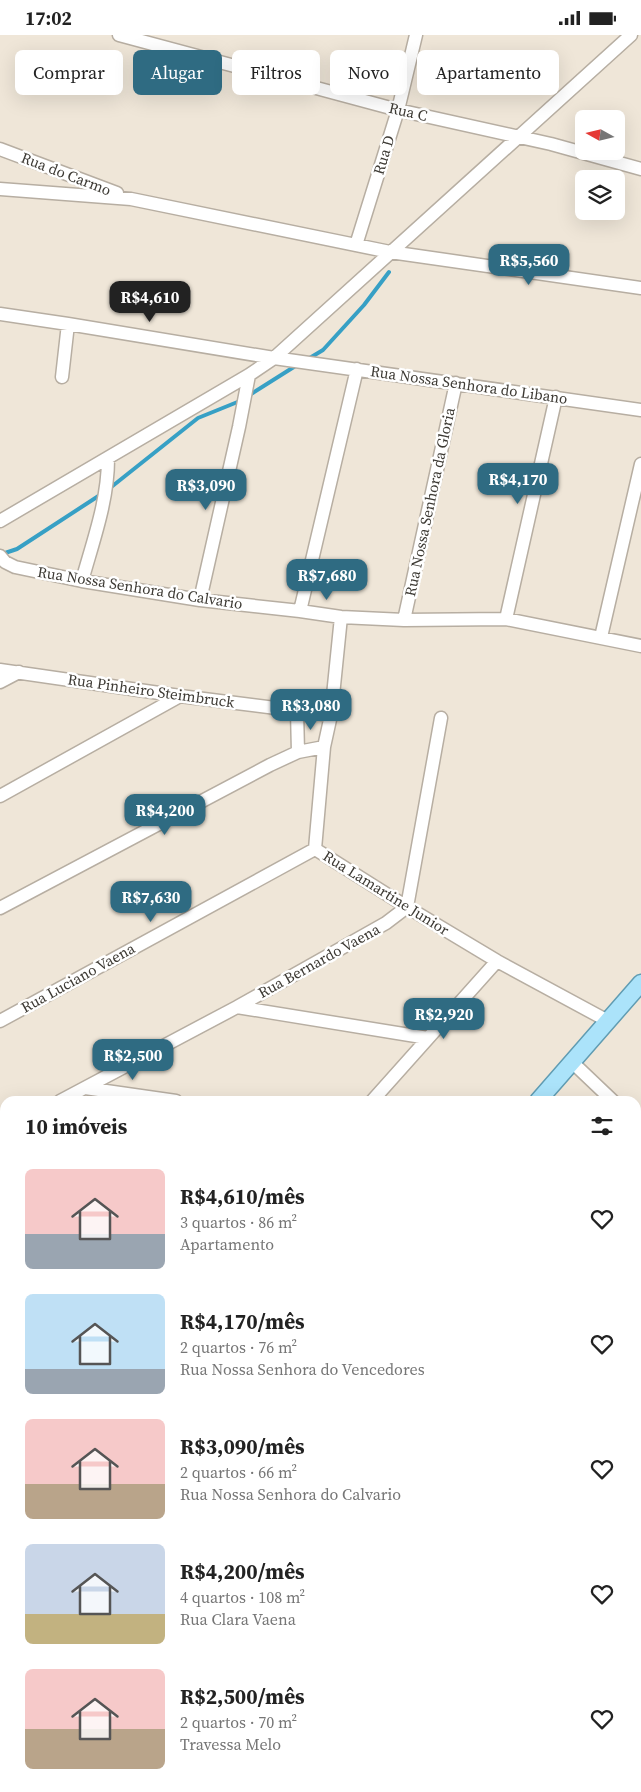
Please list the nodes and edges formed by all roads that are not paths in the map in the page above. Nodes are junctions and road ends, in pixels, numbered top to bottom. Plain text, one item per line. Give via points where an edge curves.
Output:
1 (119, 35) edge
2 (416, 35) edge
3 (631, 35) edge
4 (398, 110) junction
5 (524, 137) junction
6 (0, 149) edge
7 (641, 169) edge
8 (0, 189) edge
9 (131, 199) junction
10 (356, 245) junction
11 (395, 252) junction
12 (641, 288) edge
13 (0, 314) edge
14 (68, 324) junction
15 (274, 358) junction
16 (357, 369) junction
17 (249, 375) junction
18 (62, 377) dead end
19 (456, 383) junction
20 (556, 397) junction
21 (641, 411) edge
22 (108, 459) junction
23 (641, 464) edge
24 (0, 521) edge
25 (2, 559) edge
26 (82, 581) junction
27 (200, 600) junction
28 (300, 611) junction
29 (341, 617) junction
30 (506, 619) junction
31 (404, 621) junction
32 (601, 637) junction
33 (641, 646) edge
34 (0, 670) edge
35 (18, 672) junction
36 (0, 682) edge
37 (180, 695) junction
38 (297, 711) junction
39 (331, 715) junction
40 (441, 718) dead end
41 (324, 747) junction
42 (298, 752) junction
43 (0, 795) edge
44 (315, 849) junction
45 (406, 907) junction
46 (0, 908) edge
47 (497, 961) junction
48 (641, 983) edge
49 (237, 1007) junction
50 (0, 1021) edge
51 (608, 1021) junction
52 (428, 1039) junction
53 (572, 1062) junction
54 (85, 1088) junction
55 (70, 1096) edge
56 (141, 1096) edge
57 (377, 1096) edge
58 (542, 1096) edge
59 (608, 1096) edge

1 - 4 street, Rua C
2 - 4 street, Rua D
3 - 5 street
4 - 5 street, Rua C
4 - 10 street, Rua D
5 - 7 street, Rua C
5 - 11 street
6 - 9 street, Rua do Carmo
8 - 9 street
9 - 10 street
10 - 11 street
11 - 12 street
11 - 15 street
13 - 14 street, Rua Nossa Senhora do Libano
14 - 15 street, Rua Nossa Senhora do Libano
14 - 18 street
15 - 16 street, Rua Nossa Senhora do Libano
15 - 17 street
16 - 19 street, Rua Nossa Senhora do Libano
16 - 28 street
17 - 22 street
17 - 27 street
19 - 20 street, Rua Nossa Senhora do Libano
19 - 31 street, Rua Nossa Senhora da Gloria
20 - 21 street, Rua Nossa Senhora do Libano
20 - 30 street
22 - 24 street
22 - 26 street via 108,481
23 - 32 street
25 - 26 street, Rua Nossa Senhora do Calvario via 15,567
26 - 27 street, Rua Nossa Senhora do Calvario
27 - 28 street, Rua Nossa Senhora do Calvario
28 - 29 street, Rua Nossa Senhora do Calvario
29 - 31 street, Rua Nossa Senhora do Calvario
29 - 39 street, Rua Lamartine Junior
30 - 31 street, Rua Nossa Senhora do Calvario
30 - 32 street, Rua Nossa Senhora do Calvario
32 - 33 street, Rua Nossa Senhora do Calvario
34 - 35 street, Rua Pinheiro Steimbruck
35 - 36 street
35 - 37 street, Rua Pinheiro Steimbruck
37 - 38 street, Rua Pinheiro Steimbruck
37 - 43 street
38 - 39 street, Rua Pinheiro Steimbruck
38 - 42 street
39 - 41 street, Rua Lamartine Junior
40 - 45 street
41 - 42 street
41 - 44 street, Rua Lamartine Junior
42 - 46 street
44 - 45 street, Rua Lamartine Junior
44 - 50 street, Rua Luciano Vaena
45 - 47 street, Rua Lamartine Junior
45 - 49 street, Rua Bernardo Vaena via 386,923
47 - 51 street, Rua Lamartine Junior
47 - 52 street
48 - 51 main road
49 - 52 street
49 - 54 street, Rua Bernardo Vaena
51 - 53 main road
52 - 57 street
53 - 58 main road
53 - 59 street
54 - 55 street, Rua Bernardo Vaena
54 - 56 street

